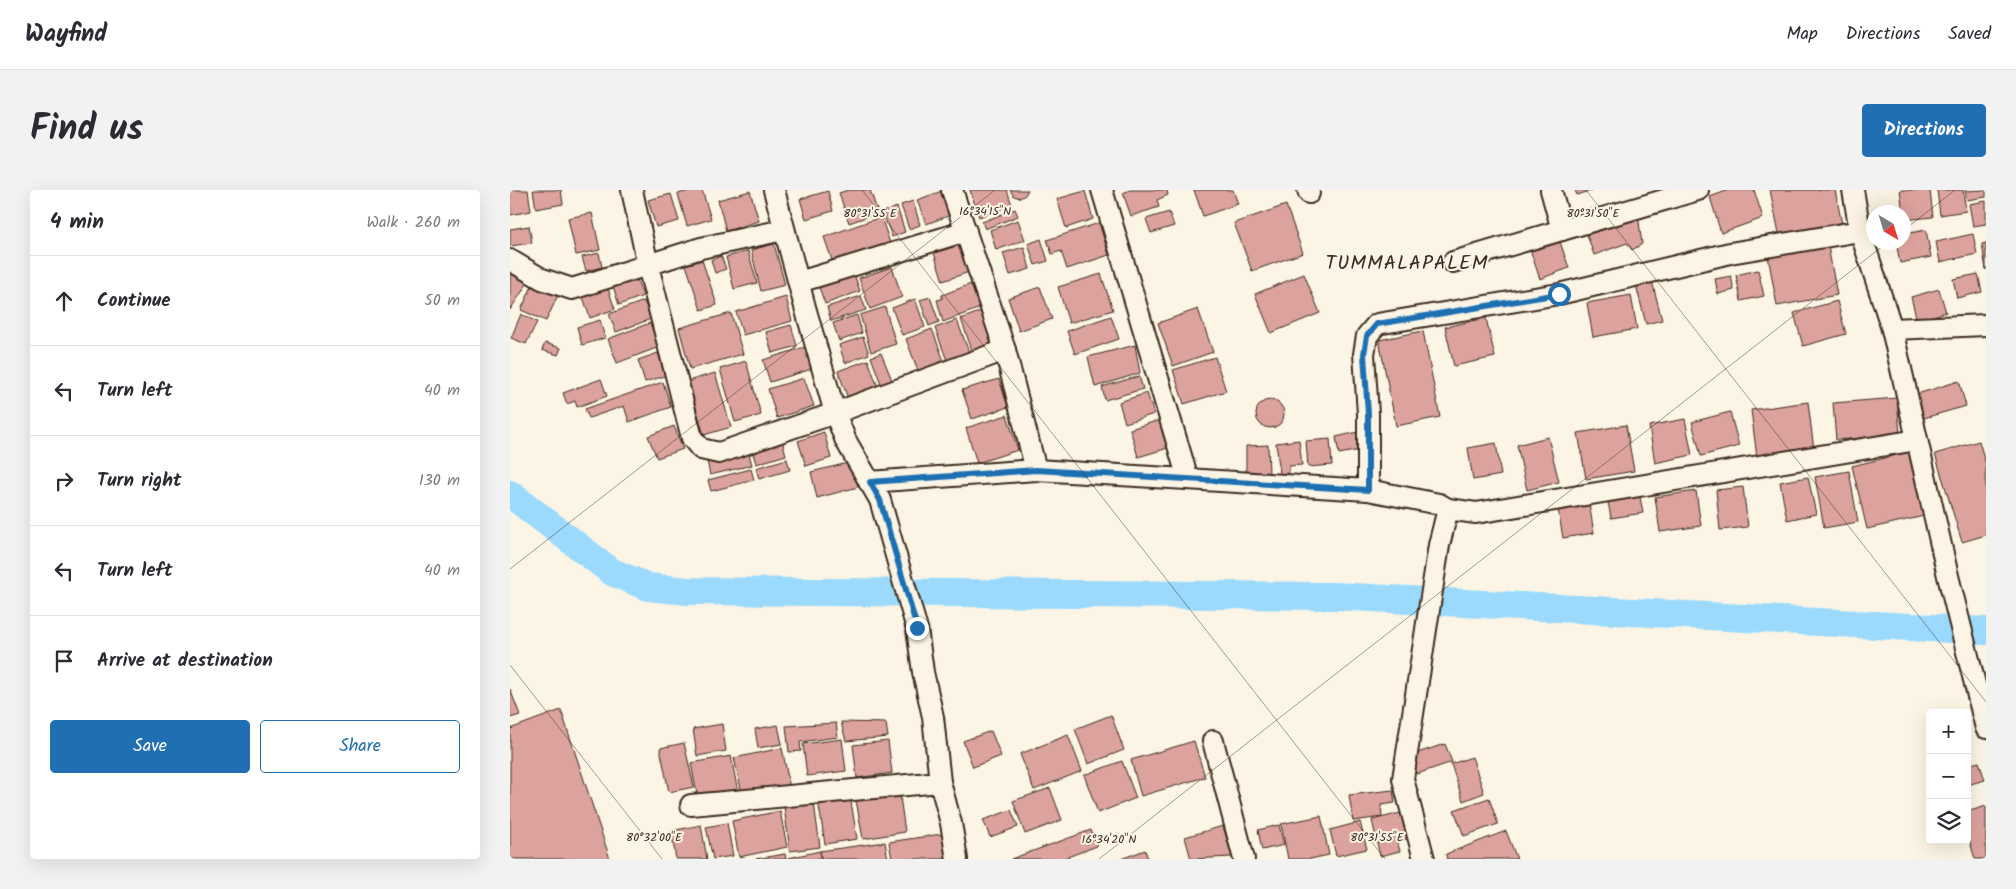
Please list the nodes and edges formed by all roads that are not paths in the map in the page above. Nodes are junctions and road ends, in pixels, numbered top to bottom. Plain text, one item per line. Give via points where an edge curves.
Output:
1 (632, 190) edge
2 (774, 190) edge
3 (952, 190) edge
4 (1102, 190) edge
5 (1550, 190) edge
6 (1698, 190) edge
7 (1853, 190) edge
8 (783, 230) junction
9 (1562, 230) junction
10 (966, 231) junction
11 (1860, 231) junction
12 (510, 260) edge
13 (1453, 262) dead end
14 (648, 266) junction
15 (800, 282) junction
16 (1986, 325) edge
17 (1892, 330) junction
18 (1005, 350) junction
19 (835, 413) junction
20 (1917, 440) junction
21 (1036, 470) junction
22 (1188, 479) junction
23 (870, 482) junction
24 (1368, 490) junction
25 (1448, 509) junction
26 (1986, 728) edge
27 (1213, 741) dead end
28 (940, 782) junction
29 (690, 805) dead end
30 (957, 859) edge
31 (1244, 859) edge
32 (1424, 859) edge

1 - 14 street
2 - 8 street
3 - 10 street
4 - 22 street
5 - 9 street
6 - 9 street
7 - 11 street
8 - 14 street via 701,248
8 - 15 street
9 - 13 street
10 - 15 street
10 - 18 street
11 - 17 street
11 - 24 street via 1730,253 1559,294 1377,324 1367,336 1364,354
12 - 14 street via 542,279 572,289
14 - 19 street via 692,438 701,449 719,453
15 - 19 street
16 - 17 street
17 - 20 street
18 - 19 street
18 - 21 street
19 - 23 street via 846,441
20 - 25 street via 1476,513
20 - 26 street
21 - 22 street
21 - 23 street
22 - 24 street
23 - 28 street via 880,500 917,628
24 - 25 street via 1439,504
25 - 32 street via 1439,545 1403,779
27 - 31 street
28 - 29 street
28 - 30 street

